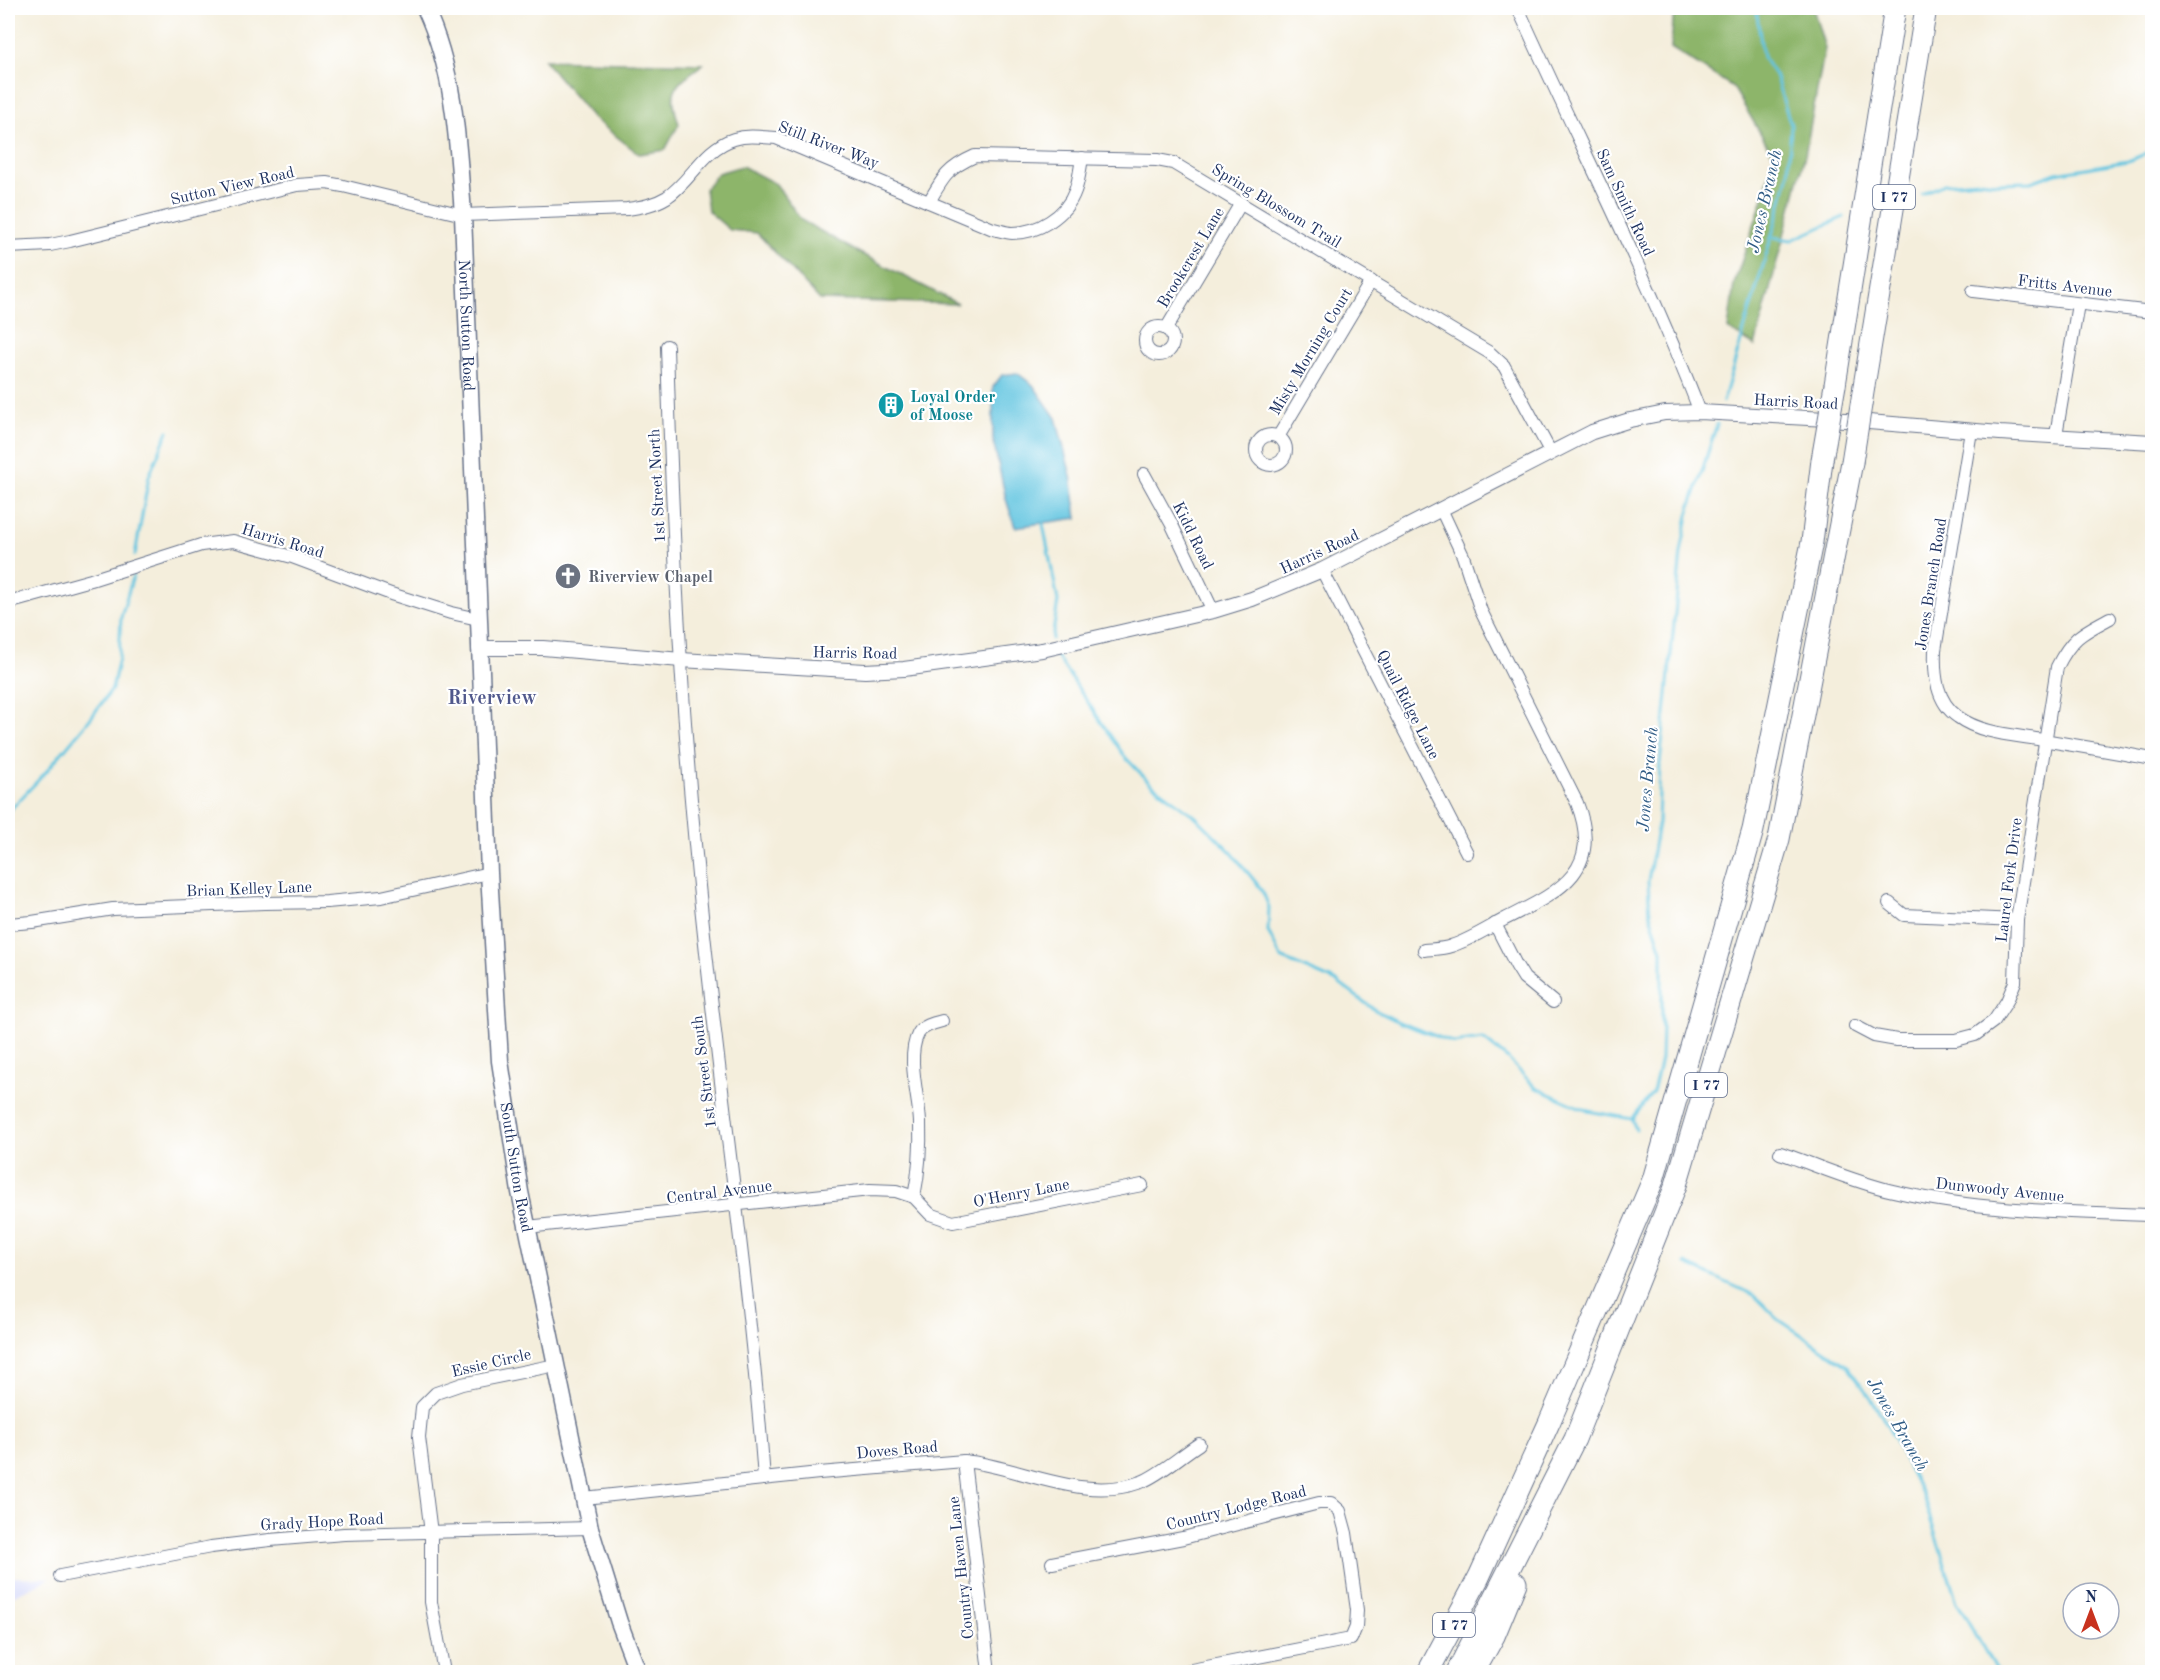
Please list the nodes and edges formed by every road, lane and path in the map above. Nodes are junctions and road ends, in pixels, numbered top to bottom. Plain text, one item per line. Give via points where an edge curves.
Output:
1 (425, 8) edge
2 (1518, 8) edge
3 (1895, 8) edge
4 (1926, 8) edge
5 (1082, 158) junction
6 (929, 202) junction
7 (1242, 203) junction
8 (463, 215) junction
9 (8, 247) edge
10 (1371, 281) junction
11 (1973, 291) dead end
12 (2078, 304) junction
13 (2152, 312) edge
14 (1166, 329) dead end
15 (667, 346) dead end
16 (1700, 412) junction
17 (1971, 431) junction
18 (2055, 435) junction
19 (1278, 437) dead end
20 (2152, 442) edge
21 (1551, 453) junction
22 (1144, 474) dead end
23 (1441, 509) junction
24 (1322, 570) junction
25 (8, 603) edge
26 (1213, 611) junction
27 (2110, 618) dead end
28 (478, 619) junction
29 (480, 648) junction
30 (681, 660) junction
31 (2044, 740) junction
32 (2152, 759) edge
33 (1467, 853) dead end
34 (489, 873) junction
35 (1889, 903) dead end
36 (2017, 920) junction
37 (8, 924) edge
38 (1495, 924) junction
39 (1424, 950) dead end
40 (1553, 1002) dead end
41 (942, 1020) dead end
42 (1855, 1026) dead end
43 (1780, 1153) dead end
44 (1142, 1185) dead end
45 (914, 1197) junction
46 (735, 1205) junction
47 (2152, 1215) edge
48 (527, 1227) junction
49 (556, 1365) junction
50 (1575, 1439) junction
51 (1199, 1444) dead end
52 (964, 1461) junction
53 (764, 1479) junction
54 (584, 1498) junction
55 (590, 1528) junction
56 (431, 1533) junction
57 (1052, 1563) dead end
58 (60, 1576) dead end
59 (1479, 1577) junction
60 (444, 1672) edge
61 (638, 1672) edge
62 (989, 1672) edge
63 (1181, 1672) edge
64 (1415, 1672) edge
65 (1428, 1672) edge
66 (1457, 1672) edge
67 (1474, 1672) edge

1 - 8 main road, North Sutton Road via 448,74
2 - 16 street, Sam Smith Road via 1673,342
3 - 59 highway, I 77, bridge via 1812,542 1753,830 1653,1180
4 - 50 highway, I 77, bridge via 1852,462 1779,839 1676,1185
5 - 6 street, Spring Blossom Trail via 975,156 958,164 943,178
5 - 6 street, Still River Way via 1076,190 1068,205 1034,229 1011,233 993,229
5 - 7 street, Spring Blossom Trail via 1173,163
6 - 8 street, Still River Way via 776,138 751,136 731,140 711,153 668,196 647,207
7 - 10 street, Spring Blossom Trail
7 - 14 street, Brookcrest Lane
8 - 9 street, Sutton View Road via 343,186 313,183 70,241
8 - 28 main road, North Sutton Road
10 - 19 street, Misty Morning Court
10 - 21 street, Spring Blossom Trail via 1490,353 1504,366
11 - 12 street, Fritts Avenue
12 - 13 street, Fritts Avenue
12 - 18 street
15 - 30 street, 1st Street North
16 - 17 street, Harris Road
16 - 21 street, Harris Road via 1630,420 1592,432
17 - 18 street, Harris Road
17 - 31 street, Jones Branch Road via 1935,650 1938,688 1958,717 1973,725
18 - 20 street, Harris Road
21 - 23 street, Harris Road
22 - 26 street, Kidd Road
23 - 24 street, Harris Road
23 - 38 street via 1463,556 1481,611 1584,821 1586,844 1569,882 1551,896
24 - 26 street, Harris Road
24 - 33 street, Quail Ridge Lane
25 - 28 street, Harris Road via 201,545 233,541
26 - 30 street, Harris Road via 1042,650 904,669 865,672
27 - 31 street, Laurel Fork Drive via 2081,633 2067,647 2057,667
28 - 29 main road, North Sutton Road
29 - 30 street, Harris Road via 543,648
29 - 34 main road, South Sutton Road
30 - 46 street, 1st Street South via 697,867
31 - 32 street, Jones Branch Road
31 - 36 street, Laurel Fork Drive
34 - 37 street, Brian Kelley Lane via 381,897 113,909
34 - 48 main road, South Sutton Road via 500,1061
35 - 36 street via 1904,915
36 - 42 street, Laurel Fork Drive via 2015,981 1994,1021 1975,1035 1956,1040 1897,1040 1874,1036
38 - 39 street via 1450,947
38 - 40 street via 1524,978
41 - 45 street via 919,1033 914,1053 920,1122 920,1166
43 - 47 street, Dunwoody Avenue via 1890,1191 1950,1203
44 - 45 street, O'Henry Lane via 953,1222 930,1214
45 - 46 street, Central Avenue via 896,1191 870,1190
46 - 48 street, Central Avenue
46 - 53 street, 1st Street South
48 - 49 main road, South Sutton Road
49 - 54 main road, South Sutton Road
49 - 56 street, Essie Circle via 462,1384 436,1393 422,1407 419,1437
50 - 66 highway, I 77
50 - 67 highway via 1494,1636
51 - 52 street, Doves Road via 1143,1482 1115,1489 1072,1486 988,1463
52 - 53 street, Doves Road
52 - 62 street, Country Haven Lane
53 - 54 street, Doves Road
54 - 55 main road, South Sutton Road
55 - 56 street, Grady Hope Road
55 - 61 main road, South Sutton Road
56 - 58 street, Grady Hope Road via 270,1539
56 - 60 street, Essie Circle via 431,1602
57 - 63 street, Country Lodge Road via 1183,1538 1318,1503 1331,1503 1340,1511 1357,1610 1351,1639
59 - 64 highway
59 - 65 highway, I 77

